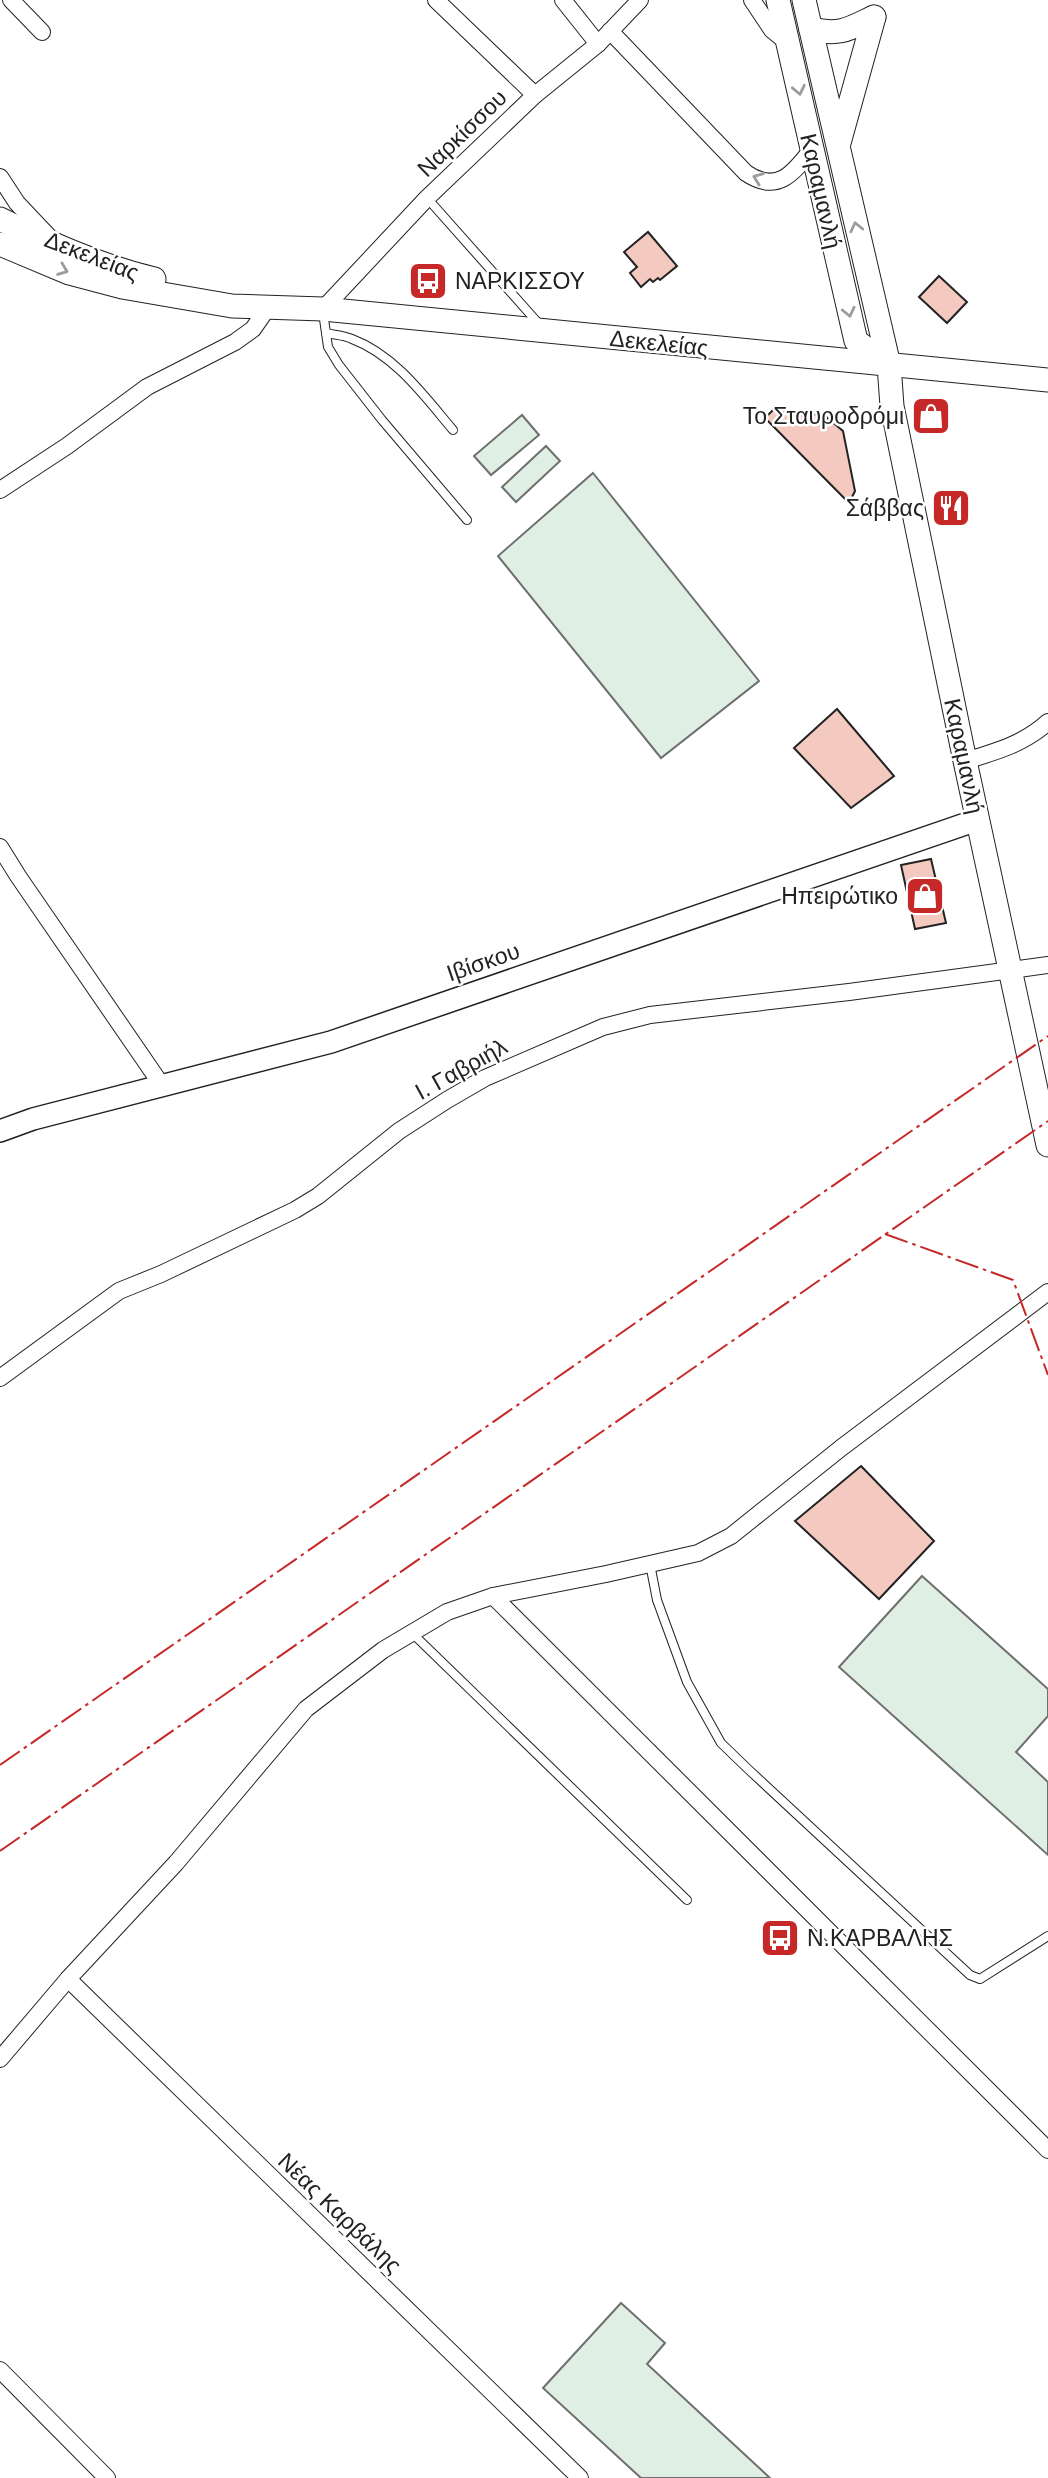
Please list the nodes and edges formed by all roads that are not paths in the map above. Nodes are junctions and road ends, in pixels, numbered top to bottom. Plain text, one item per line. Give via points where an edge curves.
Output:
1 (436, 0) edge
2 (563, 0) edge
3 (752, 0) edge
4 (778, 0) edge
5 (804, 0) edge
6 (633, 2) edge
7 (8, 6) edge
8 (877, 9) edge
9 (811, 29) junction
10 (610, 31) junction
11 (42, 32) dead end
12 (788, 43) junction
13 (598, 44) junction
14 (534, 95) junction
15 (838, 146) junction
16 (812, 149) junction
17 (0, 177) edge
18 (427, 198) junction
19 (0, 219) edge
20 (0, 244) edge
21 (56, 244) junction
22 (269, 306) junction
23 (323, 309) junction
24 (545, 331) junction
25 (326, 333) junction
26 (889, 365) junction
27 (1048, 380) edge
28 (453, 430) dead end
29 (0, 490) edge
30 (467, 520) dead end
31 (1048, 722) edge
32 (965, 761) junction
33 (977, 820) junction
34 (0, 847) edge
35 (1048, 965) edge
36 (1010, 968) junction
37 (163, 1087) junction
38 (0, 1131) edge
39 (1048, 1145) edge
40 (1048, 1292) edge
41 (0, 1377) edge
42 (650, 1564) junction
43 (493, 1596) junction
44 (412, 1633) junction
45 (687, 1900) dead end
46 (1048, 1936) edge
47 (68, 1979) junction
48 (0, 2059) edge
49 (1048, 2150) edge
50 (0, 2370) edge
51 (107, 2478) edge
52 (580, 2478) edge

1 - 14 street
2 - 13 street
3 - 12 street via 772,30
4 - 12 main road, Καραμανλή
5 - 9 main road, Καραμανλή
6 - 10 street, Ναρκίσσου
7 - 11 street
8 - 9 main road via 849,29 830,34
8 - 15 main road
9 - 15 main road, Καραμανλή
10 - 13 street, Ναρκίσσου
16 -> 10 street via 792,174 771,183 757,180
12 -> 16 main road, Καραμανλή
13 - 14 street, Ναρκίσσου
14 - 18 street, Ναρκίσσου
26 -> 15 main road, Καραμανλή
16 -> 26 main road, Καραμανλή via 856,341
17 - 21 street via 17,203
18 - 23 street, Ναρκίσσου
18 - 24 lane
19 - 21 main road, Δεκελείας
20 -> 22 main road, Δεκελείας via 69,273 122,287 232,306
21 - 22 main road, Δεκελείας via 130,273
22 - 23 main road, Δεκελείας
22 - 29 street via 253,329 235,342 147,387
23 - 24 main road, Δεκελείας
23 - 25 lane
24 - 26 main road, Δεκελείας
25 - 28 lane via 371,348 410,380
25 - 30 lane via 339,365
26 - 27 main road, Δεκελείας
26 - 32 main road, Καραμανλή via 892,406
31 - 32 street via 1010,747
32 - 33 main road, Καραμανλή
33 - 36 main road, Καραμανλή
33 - 37 street, Ιβίσκου via 331,1042
34 - 37 street
35 - 36 street, Ι. Γαβριήλ
36 - 39 main road, Καραμανλή
36 - 41 street, Ι. Γαβριήλ via 650,1015 603,1027 496,1072 447,1100 398,1131 318,1196 119,1291
37 - 38 street, Ιβίσκου
40 - 42 street via 731,1536 698,1553
42 - 43 street
42 - 46 lane via 657,1600 687,1682 721,1742 759,1779 970,1975 981,1979
43 - 44 street via 447,1612
43 - 49 street
44 - 45 lane
44 - 47 street via 306,1709 176,1863
47 - 48 street
47 - 52 street, Νέας Καρβάλης
50 - 51 street

